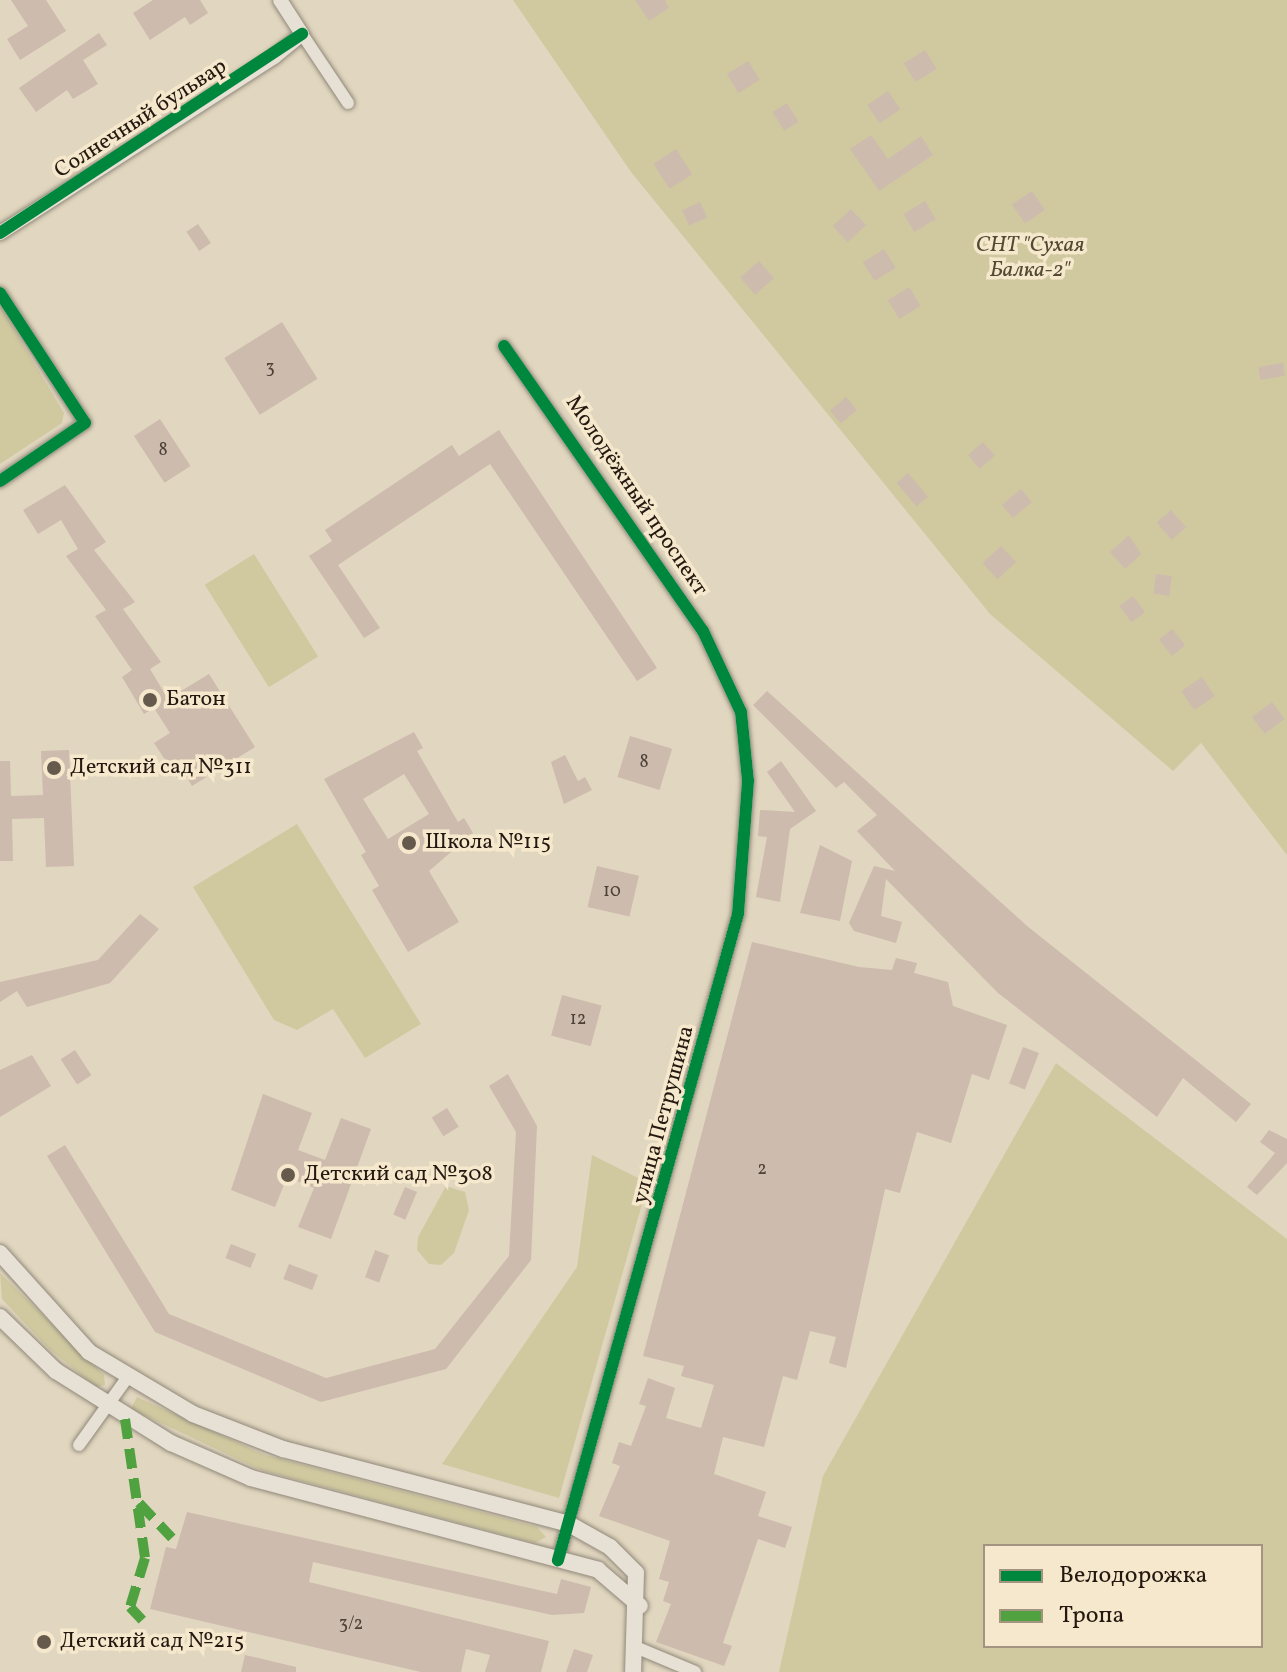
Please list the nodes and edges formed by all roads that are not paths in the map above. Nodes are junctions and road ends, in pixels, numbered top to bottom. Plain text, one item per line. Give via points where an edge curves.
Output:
1 (280, 0) edge
2 (302, 34) junction
3 (348, 103) dead end
4 (0, 233) edge
5 (0, 293) edge
6 (504, 346) dead end
7 (0, 481) edge
8 (727, 675) joint
9 (0, 1253) edge
10 (0, 1317) edge
11 (127, 1378) junction
12 (104, 1405) junction
13 (79, 1445) dead end
14 (569, 1524) junction
15 (558, 1560) junction
16 (640, 1606) junction
17 (638, 1648) junction
18 (633, 1672) edge
19 (695, 1672) edge

1 - 2 street
2 - 3 street
2 - 4 street, Солнечный бульвар
5 - 7 street via 85,423
6 - 8 street, Молодёжный проспект via 549,403
8 - 14 street, улица Петрушина via 741,712 748,781 738,914
9 - 11 main road via 40,1305
10 - 12 main road
11 - 12 street
11 - 14 main road via 283,1449
12 - 13 street
12 - 15 main road via 251,1478
14 - 15 street, улица Петрушина
14 - 16 main road via 623,1558 636,1573
15 - 16 main road via 608,1576
16 - 17 main road
17 - 18 main road
17 - 19 street

